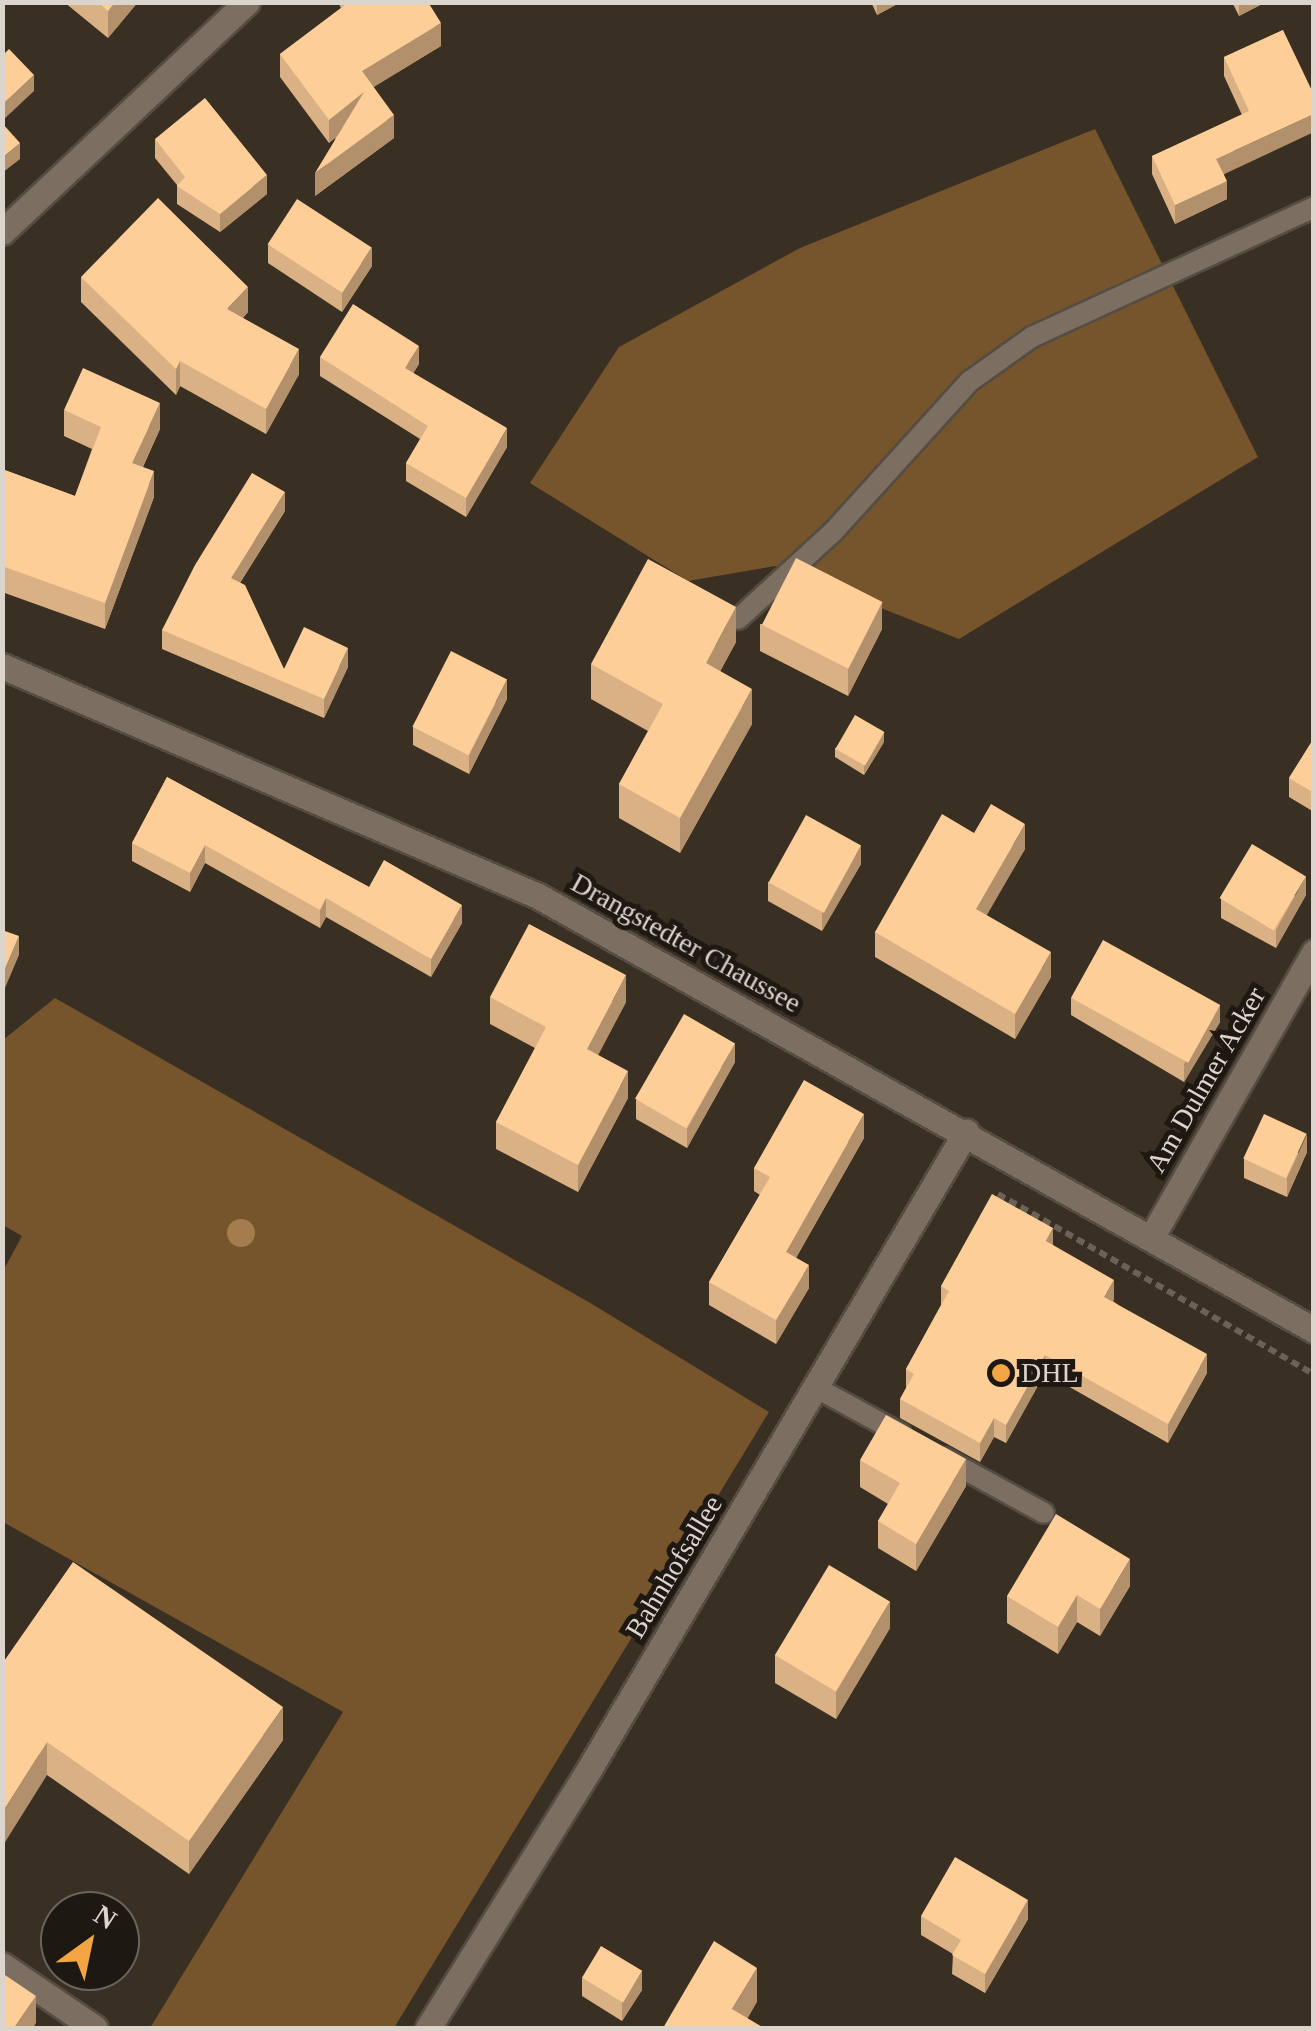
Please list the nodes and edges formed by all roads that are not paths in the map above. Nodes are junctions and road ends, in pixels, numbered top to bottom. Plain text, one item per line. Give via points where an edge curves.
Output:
1 (247, 2) edge
2 (1314, 207) edge
3 (2, 232) edge
4 (738, 619) dead end
5 (2, 666) edge
6 (1314, 952) edge
7 (966, 1132) junction
8 (1151, 1238) junction
9 (1314, 1330) edge
10 (816, 1387) junction
11 (1044, 1513) dead end
12 (2, 1965) edge
13 (95, 2028) edge
14 (428, 2028) edge

1 - 3 main road
2 - 4 lane via 1032,338 970,381 832,533
5 - 7 main road, Drangstedter Chaussee via 538,896
6 - 8 main road, Am Dulmer Acker
7 - 8 main road, Drangstedter Chaussee
7 - 10 main road, Bahnhofsallee
8 - 9 main road, Drangstedter Chaussee
10 - 11 lane
10 - 14 main road, Bahnhofsallee
12 - 13 main road

